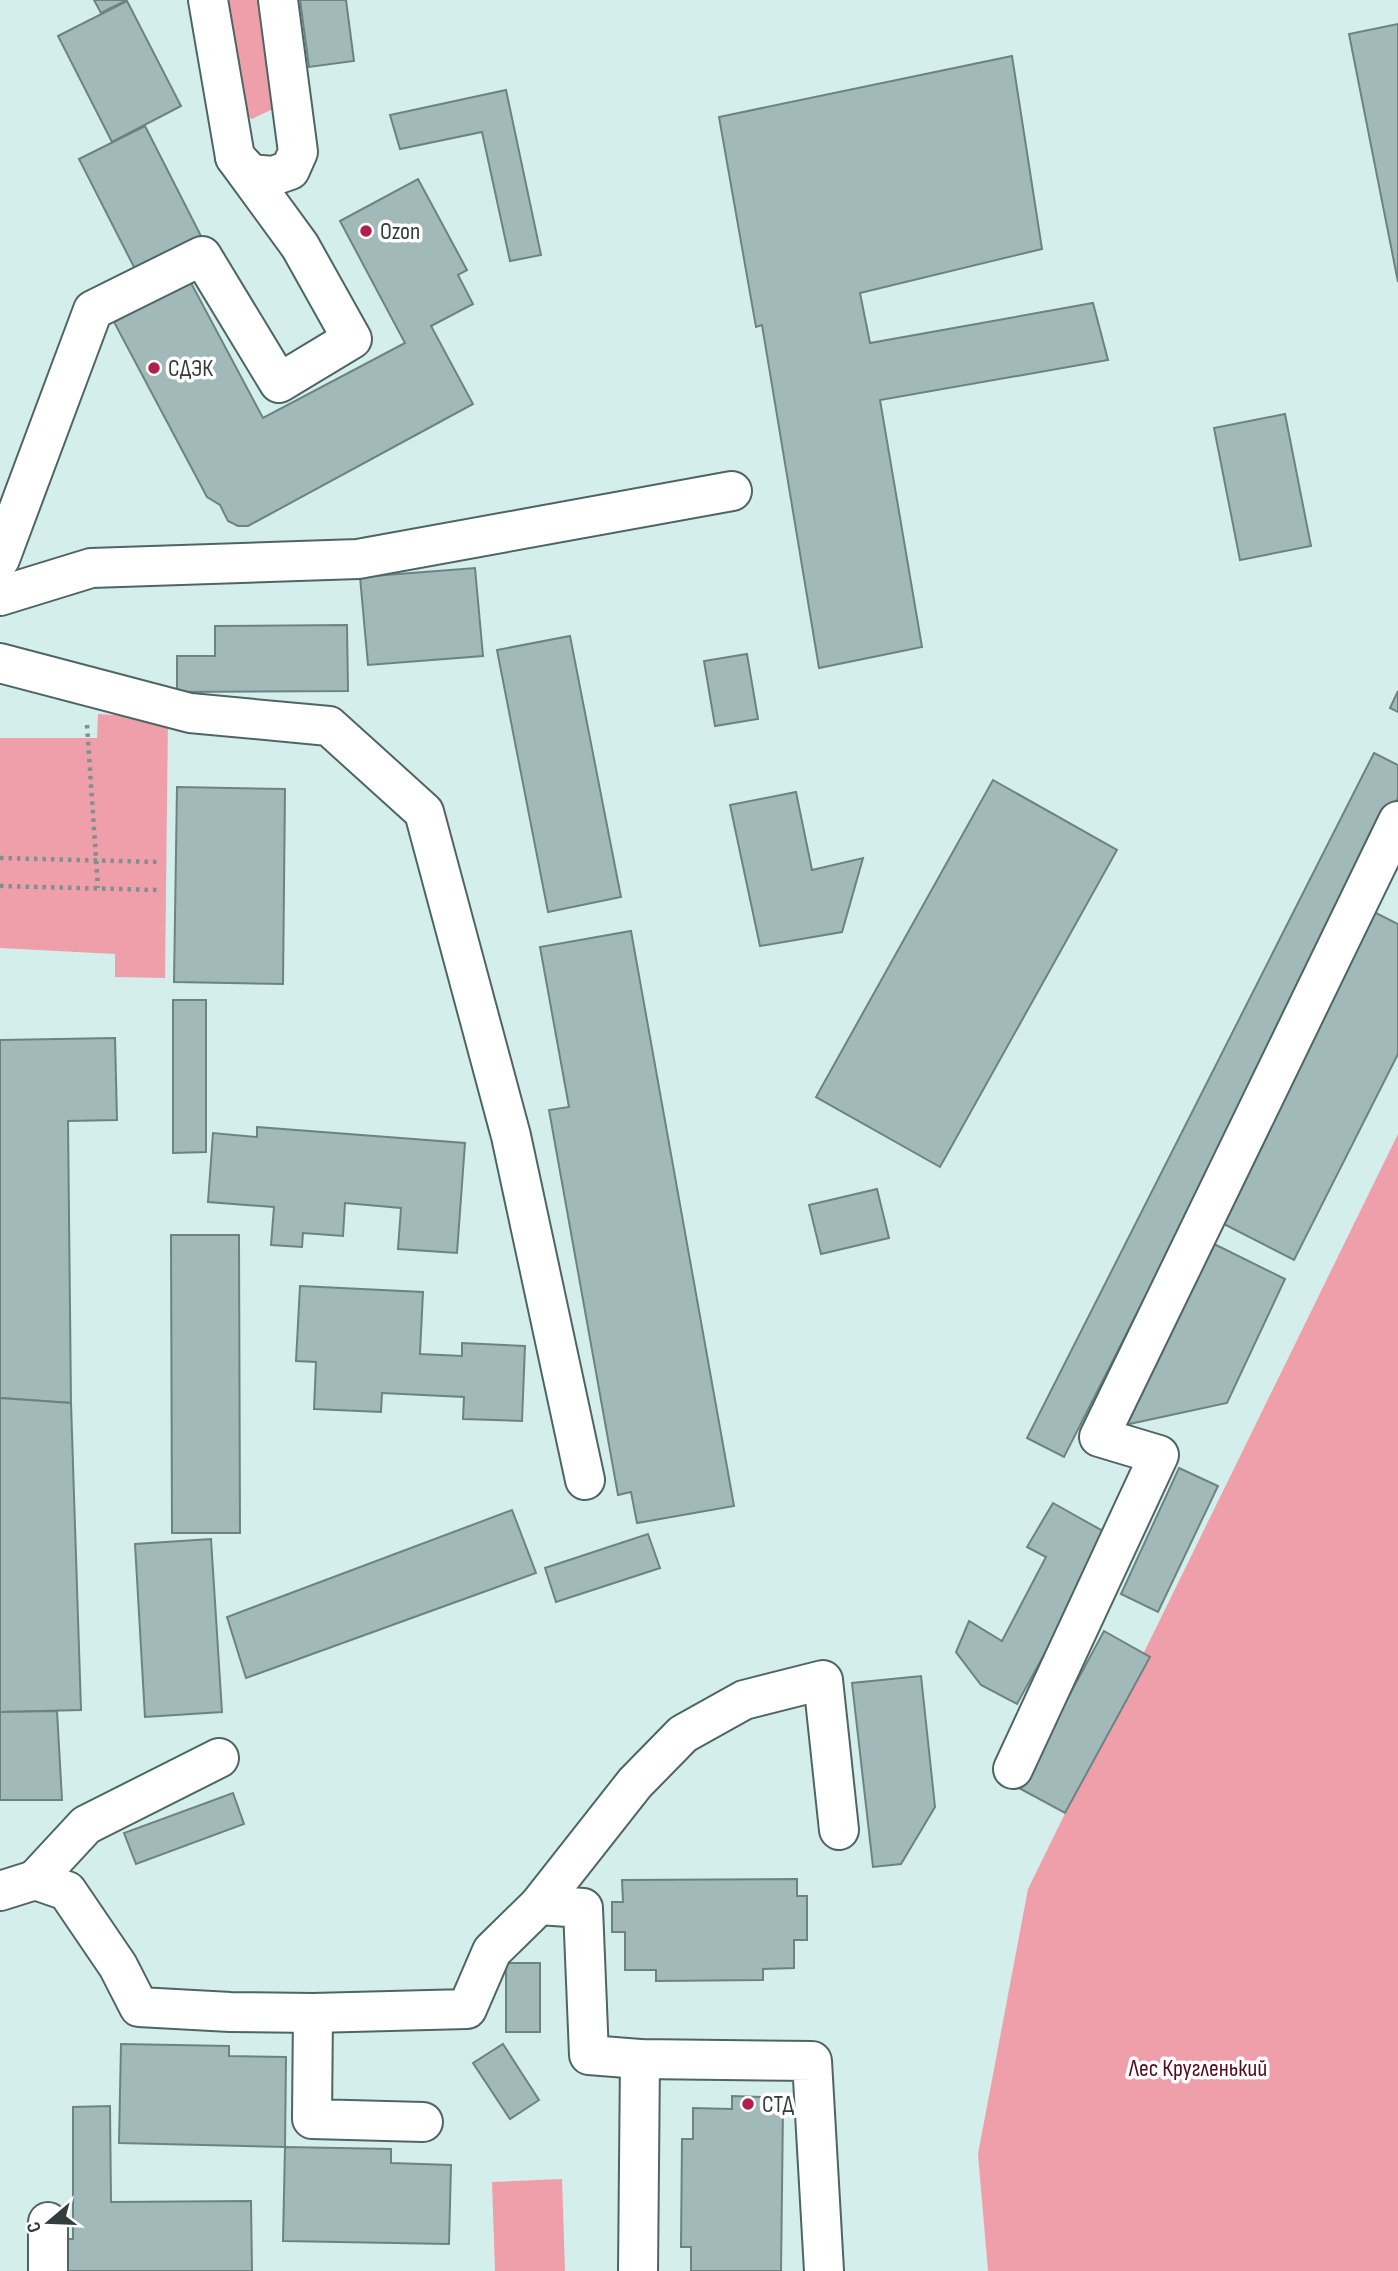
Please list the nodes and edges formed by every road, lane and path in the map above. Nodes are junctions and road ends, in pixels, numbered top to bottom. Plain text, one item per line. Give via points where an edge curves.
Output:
1 (208, 0) edge
2 (278, 0) edge
3 (235, 157) junction
4 (732, 491) dead end
5 (0, 559) edge
6 (0, 596) edge
7 (0, 663) edge
8 (84, 685) junction
9 (1398, 821) edge
10 (0, 858) edge
11 (96, 861) junction
12 (159, 862) dead end
13 (0, 886) edge
14 (97, 888) junction
15 (158, 890) dead end
16 (585, 1480) dead end
17 (219, 1758) dead end
18 (1013, 1769) dead end
19 (839, 1830) dead end
20 (17, 1886) edge
21 (538, 1905) junction
22 (313, 2013) junction
23 (640, 2059) junction
24 (423, 2122) dead end
25 (48, 2222) dead end
26 (48, 2271) edge
27 (638, 2271) edge
28 (824, 2271) edge

1 - 3 lane
2 - 3 lane via 298,152 290,170 273,176 251,174
3 - 5 lane via 300,246 352,339 279,383 202,256 93,310
4 - 6 lane via 358,559 91,568
7 - 8 lane
8 - 11 path
8 - 16 lane via 190,713 329,726 424,812 510,1136
9 - 18 lane via 1099,1437 1159,1455
10 - 11 path
11 - 12 path
11 - 14 path
13 - 14 path
14 - 15 path
17 - 20 lane via 86,1825
19 - 21 lane via 823,1680 744,1700 683,1734 635,1783
20 - 22 lane via 67,1891 118,1966 139,2007
21 - 22 lane via 492,1951 467,2009
21 - 23 lane via 583,1908 589,2055
22 - 24 lane via 312,2119
23 - 27 lane
23 - 28 lane via 813,2062
25 - 26 lane

